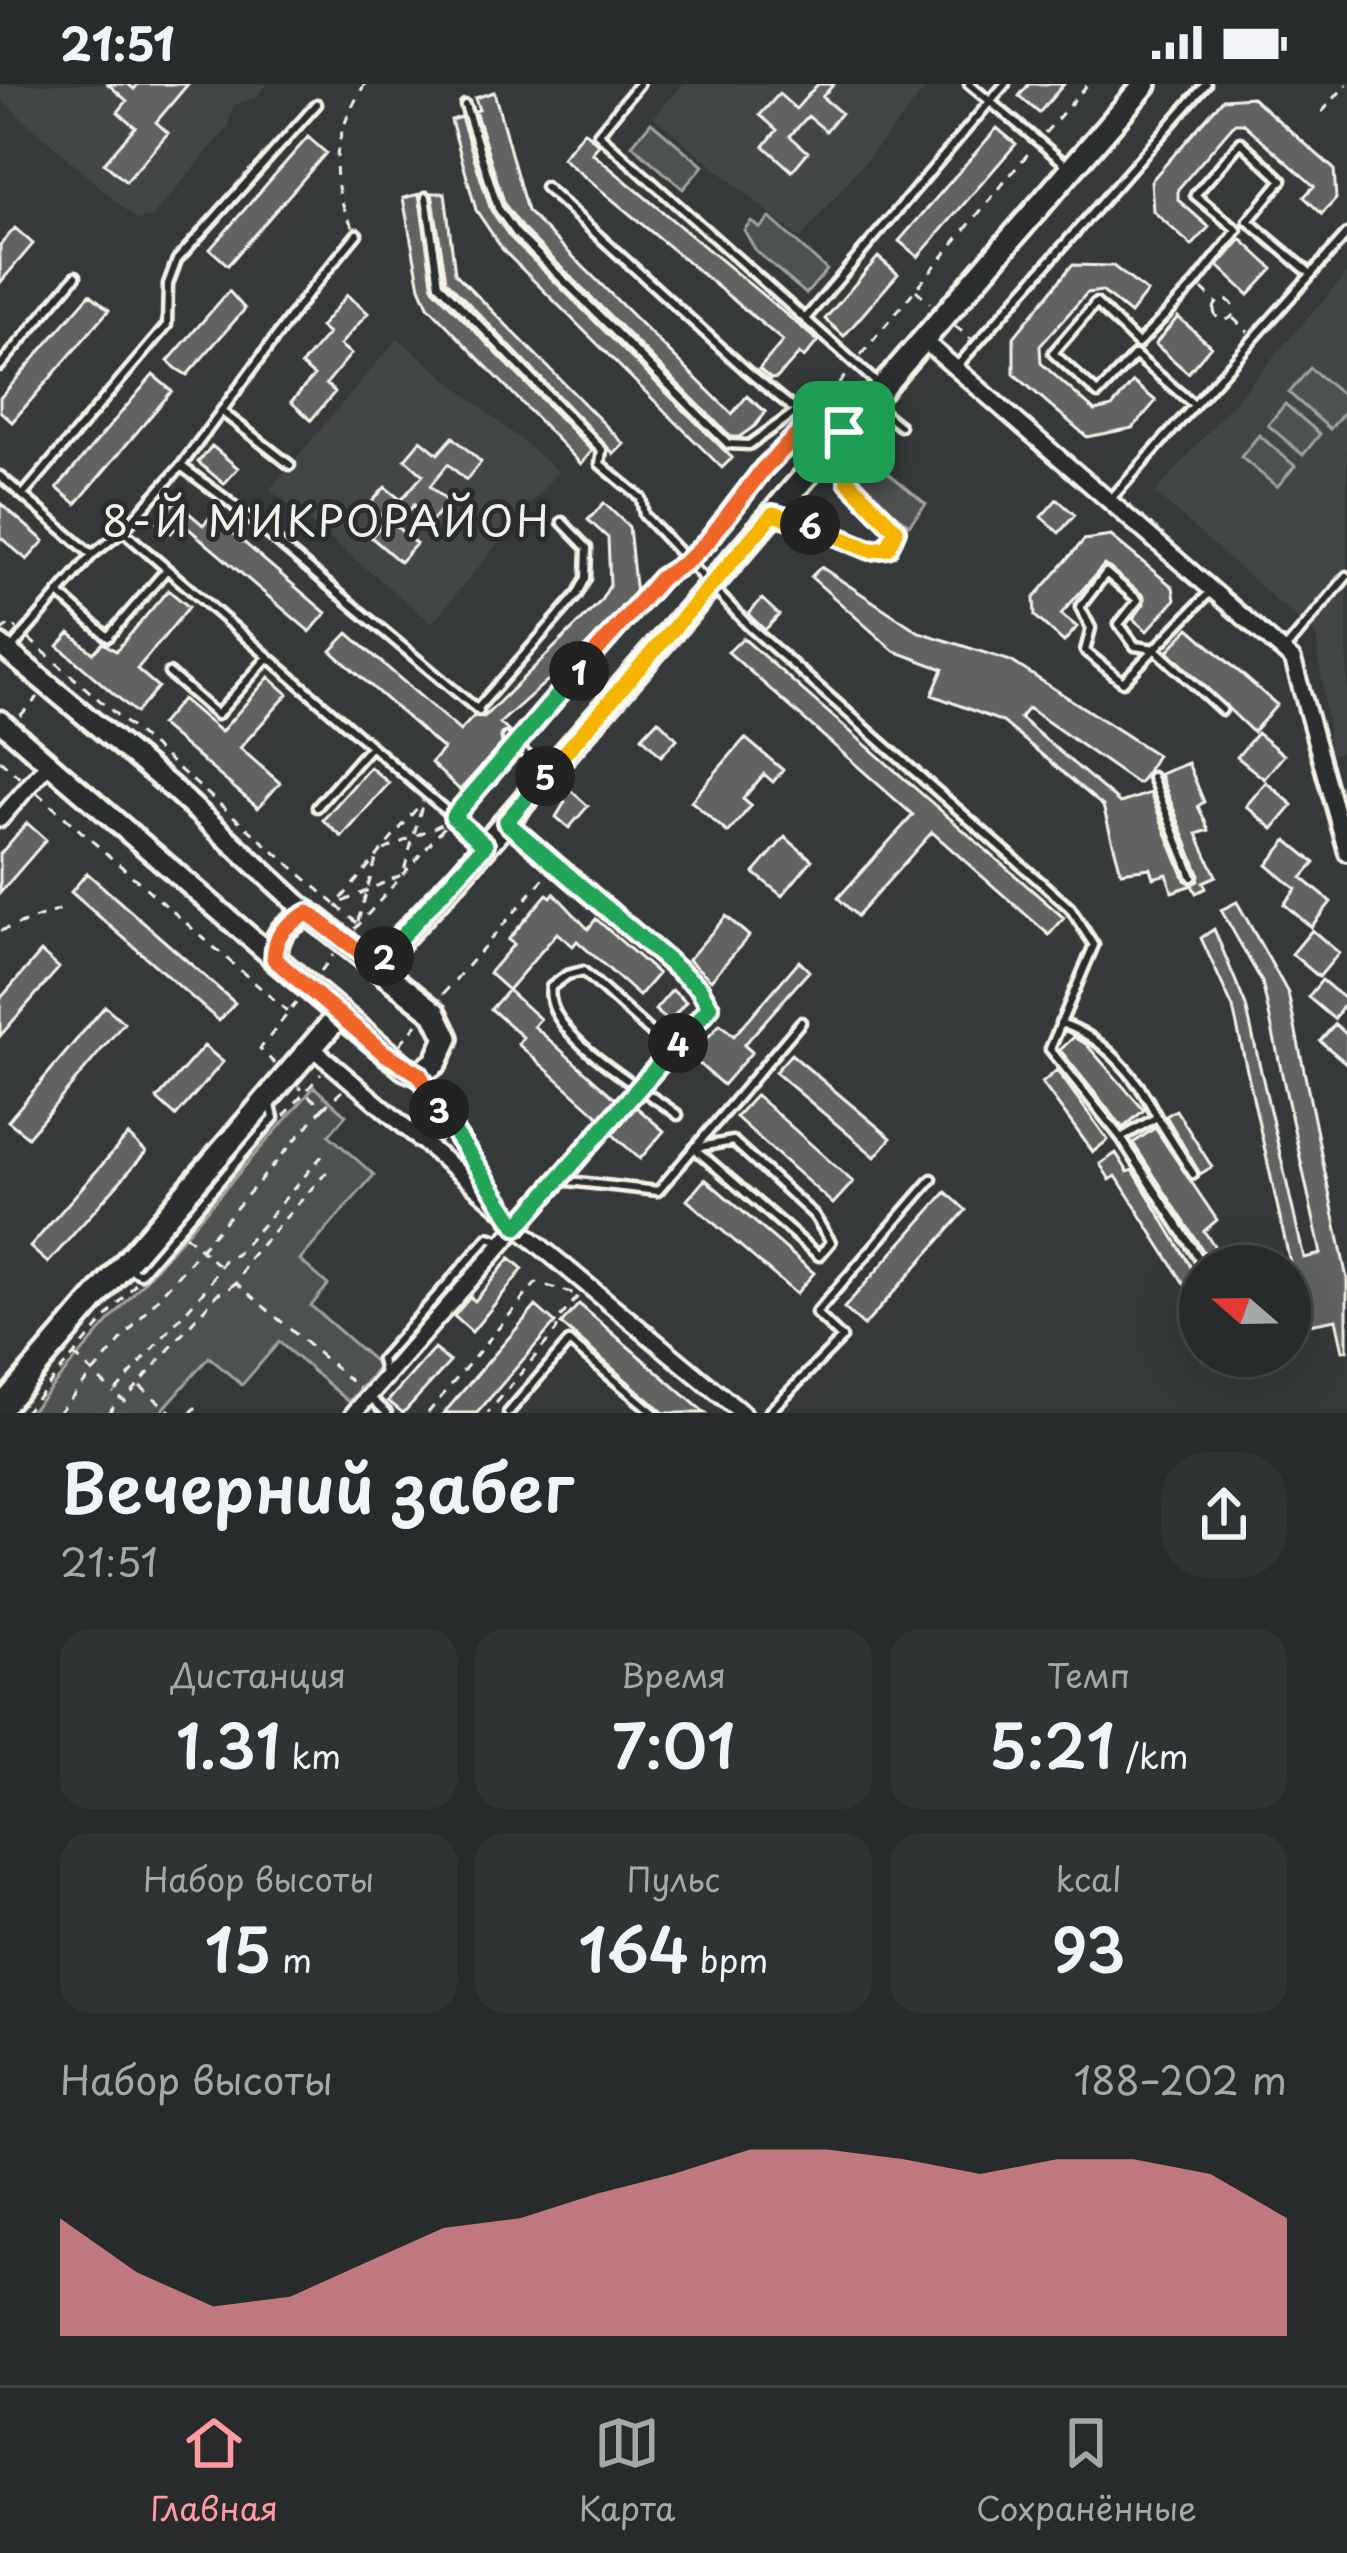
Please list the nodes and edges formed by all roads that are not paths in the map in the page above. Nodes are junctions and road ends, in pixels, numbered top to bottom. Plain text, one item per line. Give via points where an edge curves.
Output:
1 (639, 84) edge
2 (969, 84) edge
3 (1005, 84) edge
4 (1145, 84) edge
5 (1206, 84) edge
6 (991, 101) junction
7 (317, 104) dead end
8 (465, 105) dead end
9 (1072, 170) junction
10 (545, 187) dead end
11 (426, 197) dead end
12 (1248, 221) junction
13 (1237, 230) junction
14 (357, 234) road end
15 (1347, 234) edge
16 (1311, 274) junction
17 (76, 276) dead end
18 (805, 319) junction
19 (923, 340) junction
20 (1138, 344) junction
21 (1136, 355) junction
22 (0, 366) edge
23 (956, 368) junction
24 (876, 395) junction
25 (1194, 405) junction
26 (221, 411) junction
27 (797, 411) junction
28 (900, 427) dead end
29 (839, 437) junction
30 (290, 465) dead end
31 (181, 466) junction
32 (0, 476) edge
33 (23, 495) junction
34 (1110, 500) junction
35 (773, 514) junction
36 (562, 522) dead end
37 (123, 531) junction
38 (92, 555) junction
39 (167, 569) junction
40 (1347, 576) edge
41 (710, 586) junction
42 (1212, 589) junction
43 (58, 593) junction
44 (4, 648) edge
45 (1155, 649) junction
46 (1283, 651) junction
47 (268, 656) junction
48 (169, 673) dead end
49 (1222, 710) dead end
50 (5, 725) edge
51 (508, 737) dead end
52 (370, 746) junction
53 (49, 763) junction
54 (547, 773) junction
55 (1152, 777) dead end
56 (317, 807) dead end
57 (0, 819) edge
58 (506, 822) junction
59 (485, 845) junction
60 (1347, 853) edge
61 (1192, 878) dead end
62 (308, 913) junction
63 (274, 959) junction
64 (376, 964) junction
65 (340, 1014) junction
66 (801, 1022) dead end
67 (1060, 1023) junction
68 (310, 1046) junction
69 (672, 1051) junction
70 (419, 1074) junction
71 (638, 1090) junction
72 (442, 1115) junction
73 (677, 1115) dead end
74 (1157, 1117) junction
75 (1121, 1138) junction
76 (419, 1140) junction
77 (694, 1148) junction
78 (1193, 1174) dead end
79 (932, 1179) dead end
80 (559, 1180) junction
81 (503, 1210) junction
82 (874, 1221) dead end
83 (517, 1227) junction
84 (887, 1231) junction
85 (1190, 1245) edge
86 (365, 1393) junction
87 (0, 1409) edge
88 (354, 1413) edge
89 (387, 1413) edge
90 (508, 1413) edge
91 (654, 1413) edge
92 (742, 1413) edge
93 (768, 1413) edge

1 - 18 lane via 598,134
2 - 6 lane
3 - 6 lane
4 - 9 main road
5 - 23 lane
6 - 9 lane
6 - 18 lane
7 - 33 lane via 178,260 167,326
8 - 27 lane via 498,208 516,233 728,444 749,445
9 - 19 main road
10 - 27 lane
11 - 41 lane via 439,284 602,450 600,464 641,498 644,515
12 - 13 lane
12 - 13 lane via 1282,180 1241,142 1195,195
12 - 16 lane
13 - 20 lane
14 - 26 lane
15 - 16 lane
16 - 25 lane
17 - 22 lane
18 - 24 lane
19 - 23 street
19 - 24 main road
20 - 21 lane
20 - 21 lane via 1096,303 1053,353 1099,394
21 - 25 lane
23 - 34 street
24 - 28 lane
24 - 29 main road
25 - 34 lane
26 - 30 lane
26 - 31 lane
27 - 29 lane
29 - 35 main road
29 - 35 lane via 848,481 896,530 888,548 870,550
31 - 36 lane via 478,710 586,578 587,548
31 - 37 lane
32 - 33 lane
33 - 38 lane
34 - 42 street
35 - 41 main road
37 - 38 lane
37 - 39 lane
38 - 43 lane
39 - 43 lane via 108,637
39 - 47 lane
40 - 46 lane
41 - 54 main road
41 - 67 lane via 1070,908 1094,945
42 - 45 lane
42 - 46 street
43 - 44 lane
44 - 62 main road
45 - 45 lane via 1123,682 1085,651 1091,628 1080,607 1106,573 1138,600 1119,624 1135,646
45 - 49 lane
46 - 60 street via 1293,660
47 - 48 lane via 217,715
47 - 52 lane
50 - 53 main road
51 - 54 lane
52 - 56 lane
52 - 59 lane
53 - 57 street
53 - 63 main road
54 - 58 main road
55 - 61 lane
58 - 59 main road
58 - 69 lane via 699,988 710,1007
59 - 64 main road
62 - 63 main road via 285,925
62 - 64 main road
63 - 65 main road
64 - 70 main road via 430,1009 447,1038 436,1062
65 - 68 main road
65 - 70 main road
66 - 77 lane
67 - 74 lane via 1087,1031 1144,1089
67 - 75 lane via 1049,1048
68 - 76 street
68 - 87 main road
69 - 71 lane
69 - 71 lane via 584,971 551,987 548,1001 560,1025
70 - 72 street
71 - 73 lane
71 - 80 lane
72 - 76 street via 435,1133
72 - 81 street
74 - 75 lane
74 - 78 lane
75 - 85 lane
76 - 81 street
77 - 77 lane via 819,1256 831,1242 814,1215 733,1141
77 - 80 lane via 658,1191
79 - 84 lane
80 - 83 lane
81 - 83 street
82 - 84 lane
83 - 86 street
83 - 92 street
84 - 93 lane via 816,1312 842,1338
86 - 88 street
86 - 89 lane
90 - 91 lane via 568,1342

